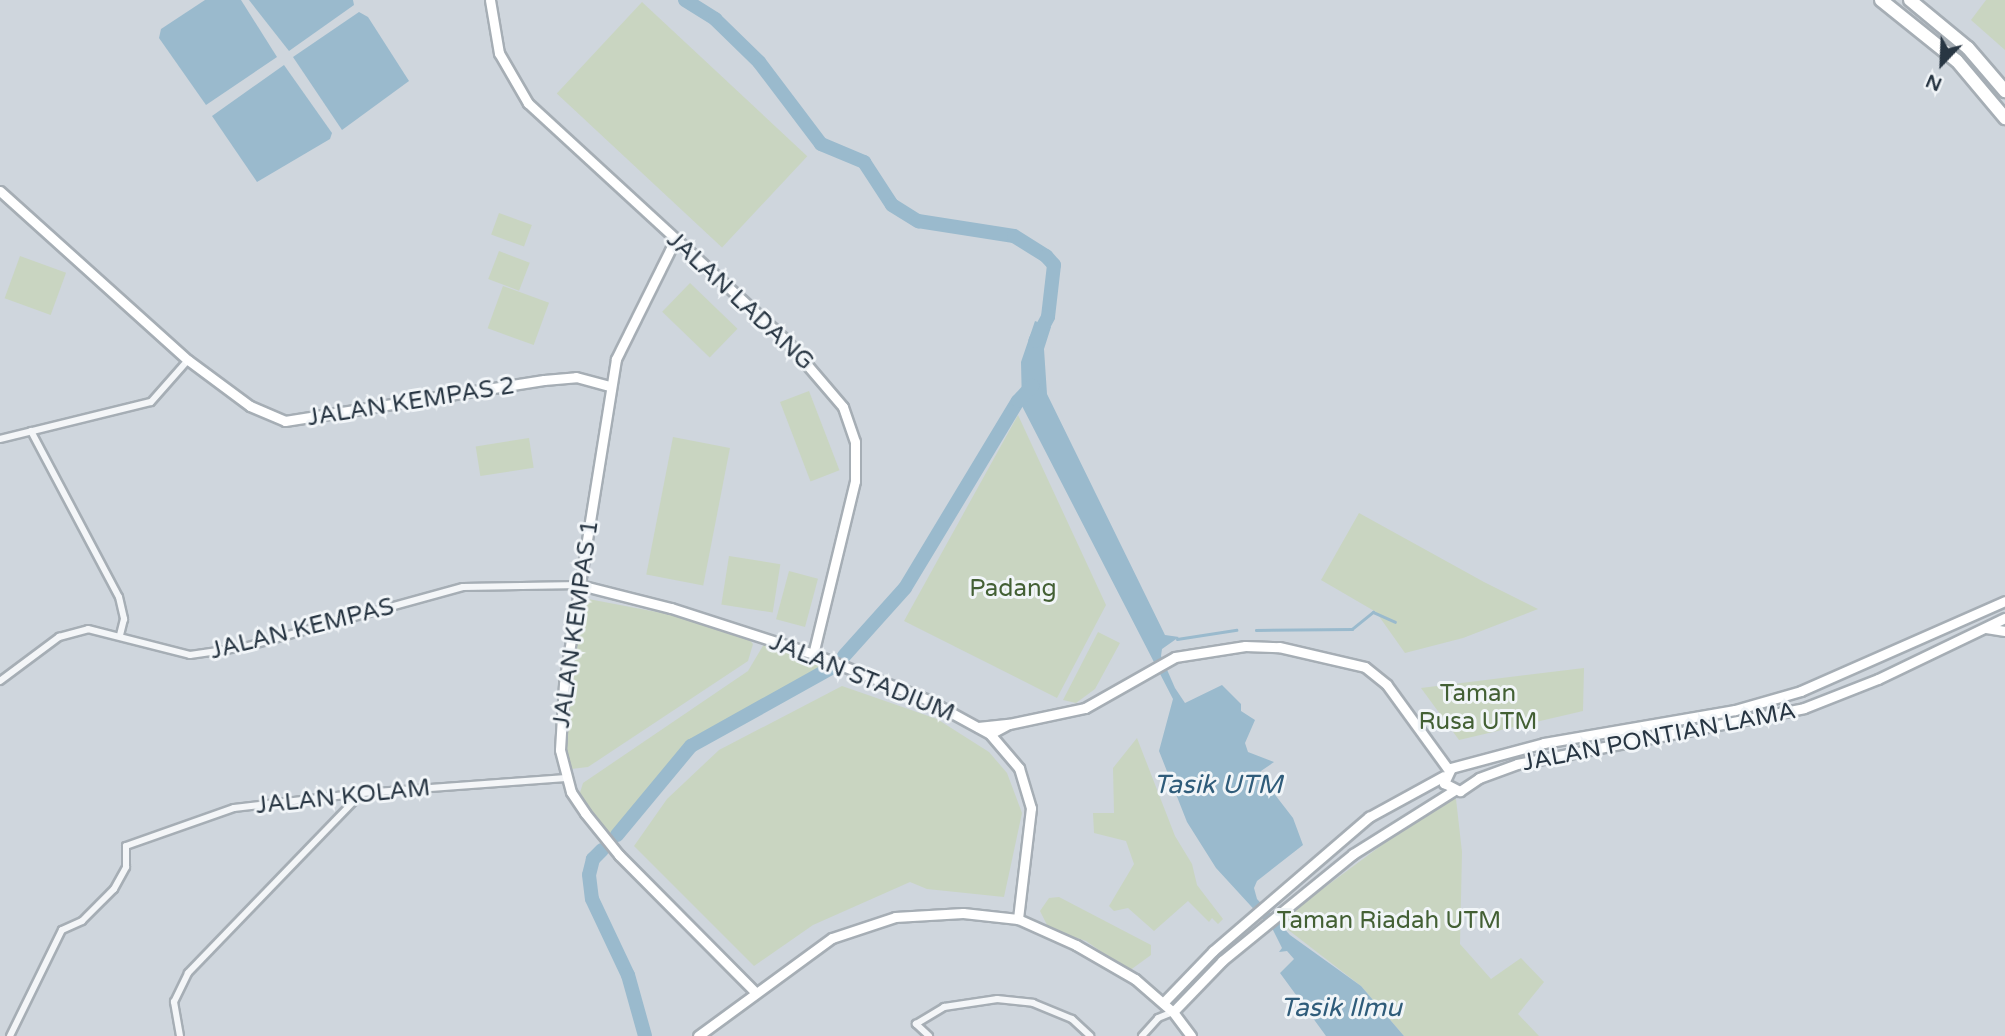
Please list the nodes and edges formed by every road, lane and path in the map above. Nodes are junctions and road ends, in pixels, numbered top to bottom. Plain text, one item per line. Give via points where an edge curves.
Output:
1 (490, 0) edge
2 (1881, 0) edge
3 (1910, 0) edge
4 (2005, 91) edge
5 (2005, 118) edge
6 (0, 191) edge
7 (675, 240) junction
8 (188, 360) junction
9 (610, 386) junction
10 (31, 431) junction
11 (0, 439) edge
12 (580, 585) junction
13 (2005, 601) edge
14 (2005, 609) edge
15 (2005, 618) edge
16 (1970, 619) junction
17 (1982, 629) junction
18 (2005, 631) edge
19 (120, 635) junction
20 (813, 654) junction
21 (0, 681) edge
22 (1735, 710) junction
23 (1689, 717) junction
24 (1009, 724) junction
25 (1735, 725) junction
26 (978, 727) junction
27 (1691, 732) junction
28 (990, 734) junction
29 (1462, 768) junction
30 (1446, 773) junction
31 (566, 778) junction
32 (1466, 786) junction
33 (1453, 791) junction
34 (362, 793) junction
35 (1018, 919) junction
36 (755, 992) junction
37 (1163, 1003) junction
38 (1173, 1012) junction
39 (1158, 1018) junction
40 (10, 1036) edge
41 (180, 1036) edge
42 (698, 1036) edge
43 (929, 1036) edge
44 (1090, 1036) edge
45 (1142, 1036) edge
46 (1192, 1036) edge

1 - 7 street, JALAN LADANG via 499,53 523,97
2 - 5 highway via 1957,61
3 - 4 highway via 1968,48
6 - 8 street, JALAN KEMPAS 2
7 - 9 street, JALAN KEMPAS 1 via 623,339
7 - 20 street, JALAN LADANG via 776,330 828,384 843,407 855,442 855,481
8 - 9 street, JALAN KEMPAS 2 via 250,406 285,421 544,380 576,377
8 - 10 street via 151,402
9 - 12 street, JALAN KEMPAS 1
10 - 11 street
10 - 19 street via 120,597 124,619
12 - 19 street, JALAN KEMPAS via 463,587 212,653 170,651
12 - 20 street, JALAN STADIUM via 671,608
12 - 31 street, JALAN KEMPAS 1 via 564,684 560,750
13 - 16 street
14 - 16 street
15 - 17 street, JALAN PONTIAN LAMA
16 - 22 street via 1836,678
17 - 18 street
17 - 25 street, JALAN PONTIAN LAMA via 1834,697
19 - 21 street, JALAN KEMPAS via 88,628 69,633
20 - 26 street, JALAN STADIUM via 928,700
22 - 23 street
22 - 25 street
23 - 27 street
23 - 29 street via 1544,743
24 - 26 street
24 - 28 street
24 - 30 street via 1085,708 1175,657 1235,646 1279,648 1365,667 1387,685
25 - 27 street, JALAN PONTIAN LAMA
26 - 28 street, JALAN STADIUM
27 - 32 street, JALAN PONTIAN LAMA via 1517,764
28 - 35 street, JALAN STADIUM via 1018,768 1031,807
29 - 30 street
29 - 32 street via 1468,778
30 - 33 street via 1446,787
30 - 37 street via 1369,817 1213,951
31 - 34 street, JALAN KOLAM
31 - 36 street, JALAN KEMPAS 1 via 584,813 614,850
32 - 33 street
33 - 38 street via 1379,835 1276,915
34 - 40 street, JALAN KOLAM via 234,808 126,846 126,867 114,889 82,921 62,930
34 - 41 street via 188,973 174,1002
35 - 36 street via 963,913 895,917 832,938
35 - 37 street via 1100,958
36 - 42 street
37 - 38 street
37 - 39 street
38 - 39 street
38 - 46 street
39 - 45 street
43 - 44 street via 916,1024 934,1012 997,999 1033,1003 1072,1019

